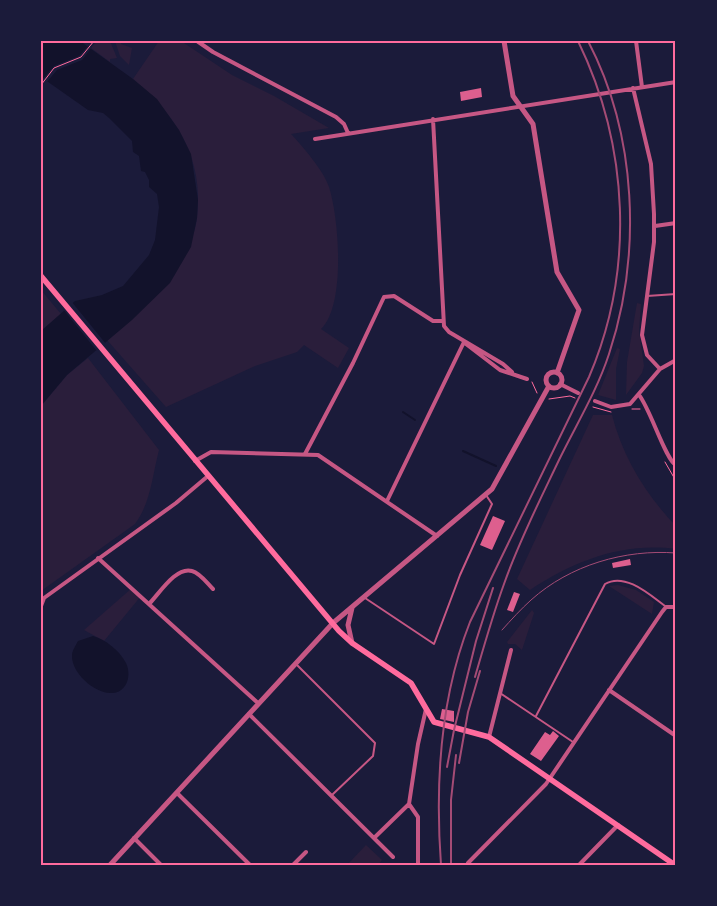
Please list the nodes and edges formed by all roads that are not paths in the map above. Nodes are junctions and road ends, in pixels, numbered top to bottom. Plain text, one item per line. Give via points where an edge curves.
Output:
1 (197, 41) edge
2 (504, 41) edge
3 (636, 41) edge
4 (676, 82) edge
5 (642, 87) junction
6 (633, 88) junction
7 (521, 106) junction
8 (433, 119) junction
9 (348, 133) junction
10 (315, 139) dead end
11 (676, 223) edge
12 (655, 226) junction
13 (41, 276) edge
14 (676, 294) edge
15 (647, 296) junction
16 (443, 322) junction
17 (464, 342) junction
18 (676, 360) edge
19 (660, 369) junction
20 (557, 373) junction
21 (527, 379) road end
22 (560, 384) junction
23 (549, 386) junction
24 (578, 393) dead end
25 (639, 395) junction
26 (596, 402) dead end
27 (305, 454) junction
28 (195, 461) junction
29 (676, 465) edge
30 (208, 476) junction
31 (486, 495) junction
32 (387, 501) junction
33 (437, 536) junction
34 (98, 558) junction
35 (213, 589) dead end
36 (364, 597) junction
37 (150, 604) junction
38 (353, 605) junction
39 (41, 606) edge
40 (666, 607) junction
41 (676, 607) edge
42 (333, 623) junction
43 (352, 643) junction
44 (511, 650) dead end
45 (296, 663) junction
46 (609, 690) junction
47 (500, 693) junction
48 (258, 703) junction
49 (426, 710) junction
50 (249, 714) junction
51 (536, 716) junction
52 (489, 736) junction
53 (676, 736) edge
54 (573, 742) junction
55 (549, 778) junction
56 (178, 793) junction
57 (331, 796) junction
58 (409, 804) junction
59 (618, 825) junction
60 (134, 838) junction
61 (374, 838) junction
62 (306, 852) dead end
63 (393, 857) dead end
64 (468, 863) dead end
65 (110, 865) edge
66 (161, 865) edge
67 (250, 865) edge
68 (292, 865) edge
69 (418, 865) edge
70 (579, 865) edge
71 (676, 865) edge

1 - 9 street via 336,117
2 - 7 street via 511,92
3 - 5 street
4 - 5 street
5 - 6 street
6 - 7 street
6 - 12 street via 651,164
7 - 8 street
7 - 20 street via 533,124 557,272 578,310
8 - 9 street
8 - 16 street
9 - 10 street
11 - 12 street
12 - 15 street
13 - 28 main road
14 - 15 lane
15 - 19 street via 642,335 648,355
16 - 17 street via 447,330
16 - 27 street via 433,321 394,296 384,297
17 - 21 street
17 - 32 street
18 - 19 street
19 - 25 street
20 - 22 street via 561,376
20 - 23 street via 548,375
22 - 23 street via 555,388
22 - 24 street
23 - 31 street via 505,468
25 - 26 street via 630,404 616,407
25 - 29 street via 650,411 669,460
27 - 28 street via 211,452
27 - 32 street via 318,455
28 - 30 main road
30 - 34 street via 176,503
30 - 42 main road
31 - 33 street
31 - 36 lane via 492,504 434,644
32 - 33 street
33 - 36 street
34 - 37 street
34 - 39 street via 44,598
35 - 37 street via 195,572 186,570 176,575
36 - 38 street
37 - 48 street
38 - 42 street
38 - 43 street via 348,618
40 - 41 street
40 - 46 street
40 - 51 lane via 637,586 614,581 605,584
42 - 43 main road
42 - 45 street
43 - 49 main road via 411,683
44 - 47 street
45 - 48 street
45 - 57 lane via 375,743 373,756
46 - 53 street
46 - 54 street
47 - 51 lane
47 - 52 street
48 - 50 street
49 - 52 main road via 439,725
49 - 58 street
50 - 56 street
50 - 57 street
51 - 54 lane
52 - 55 main road
54 - 55 street
55 - 59 main road
55 - 64 street
56 - 60 street
56 - 67 street
57 - 61 street
58 - 61 street
58 - 69 street via 418,817
59 - 70 street
59 - 71 main road
60 - 65 street
60 - 66 street
61 - 63 street
62 - 68 street

